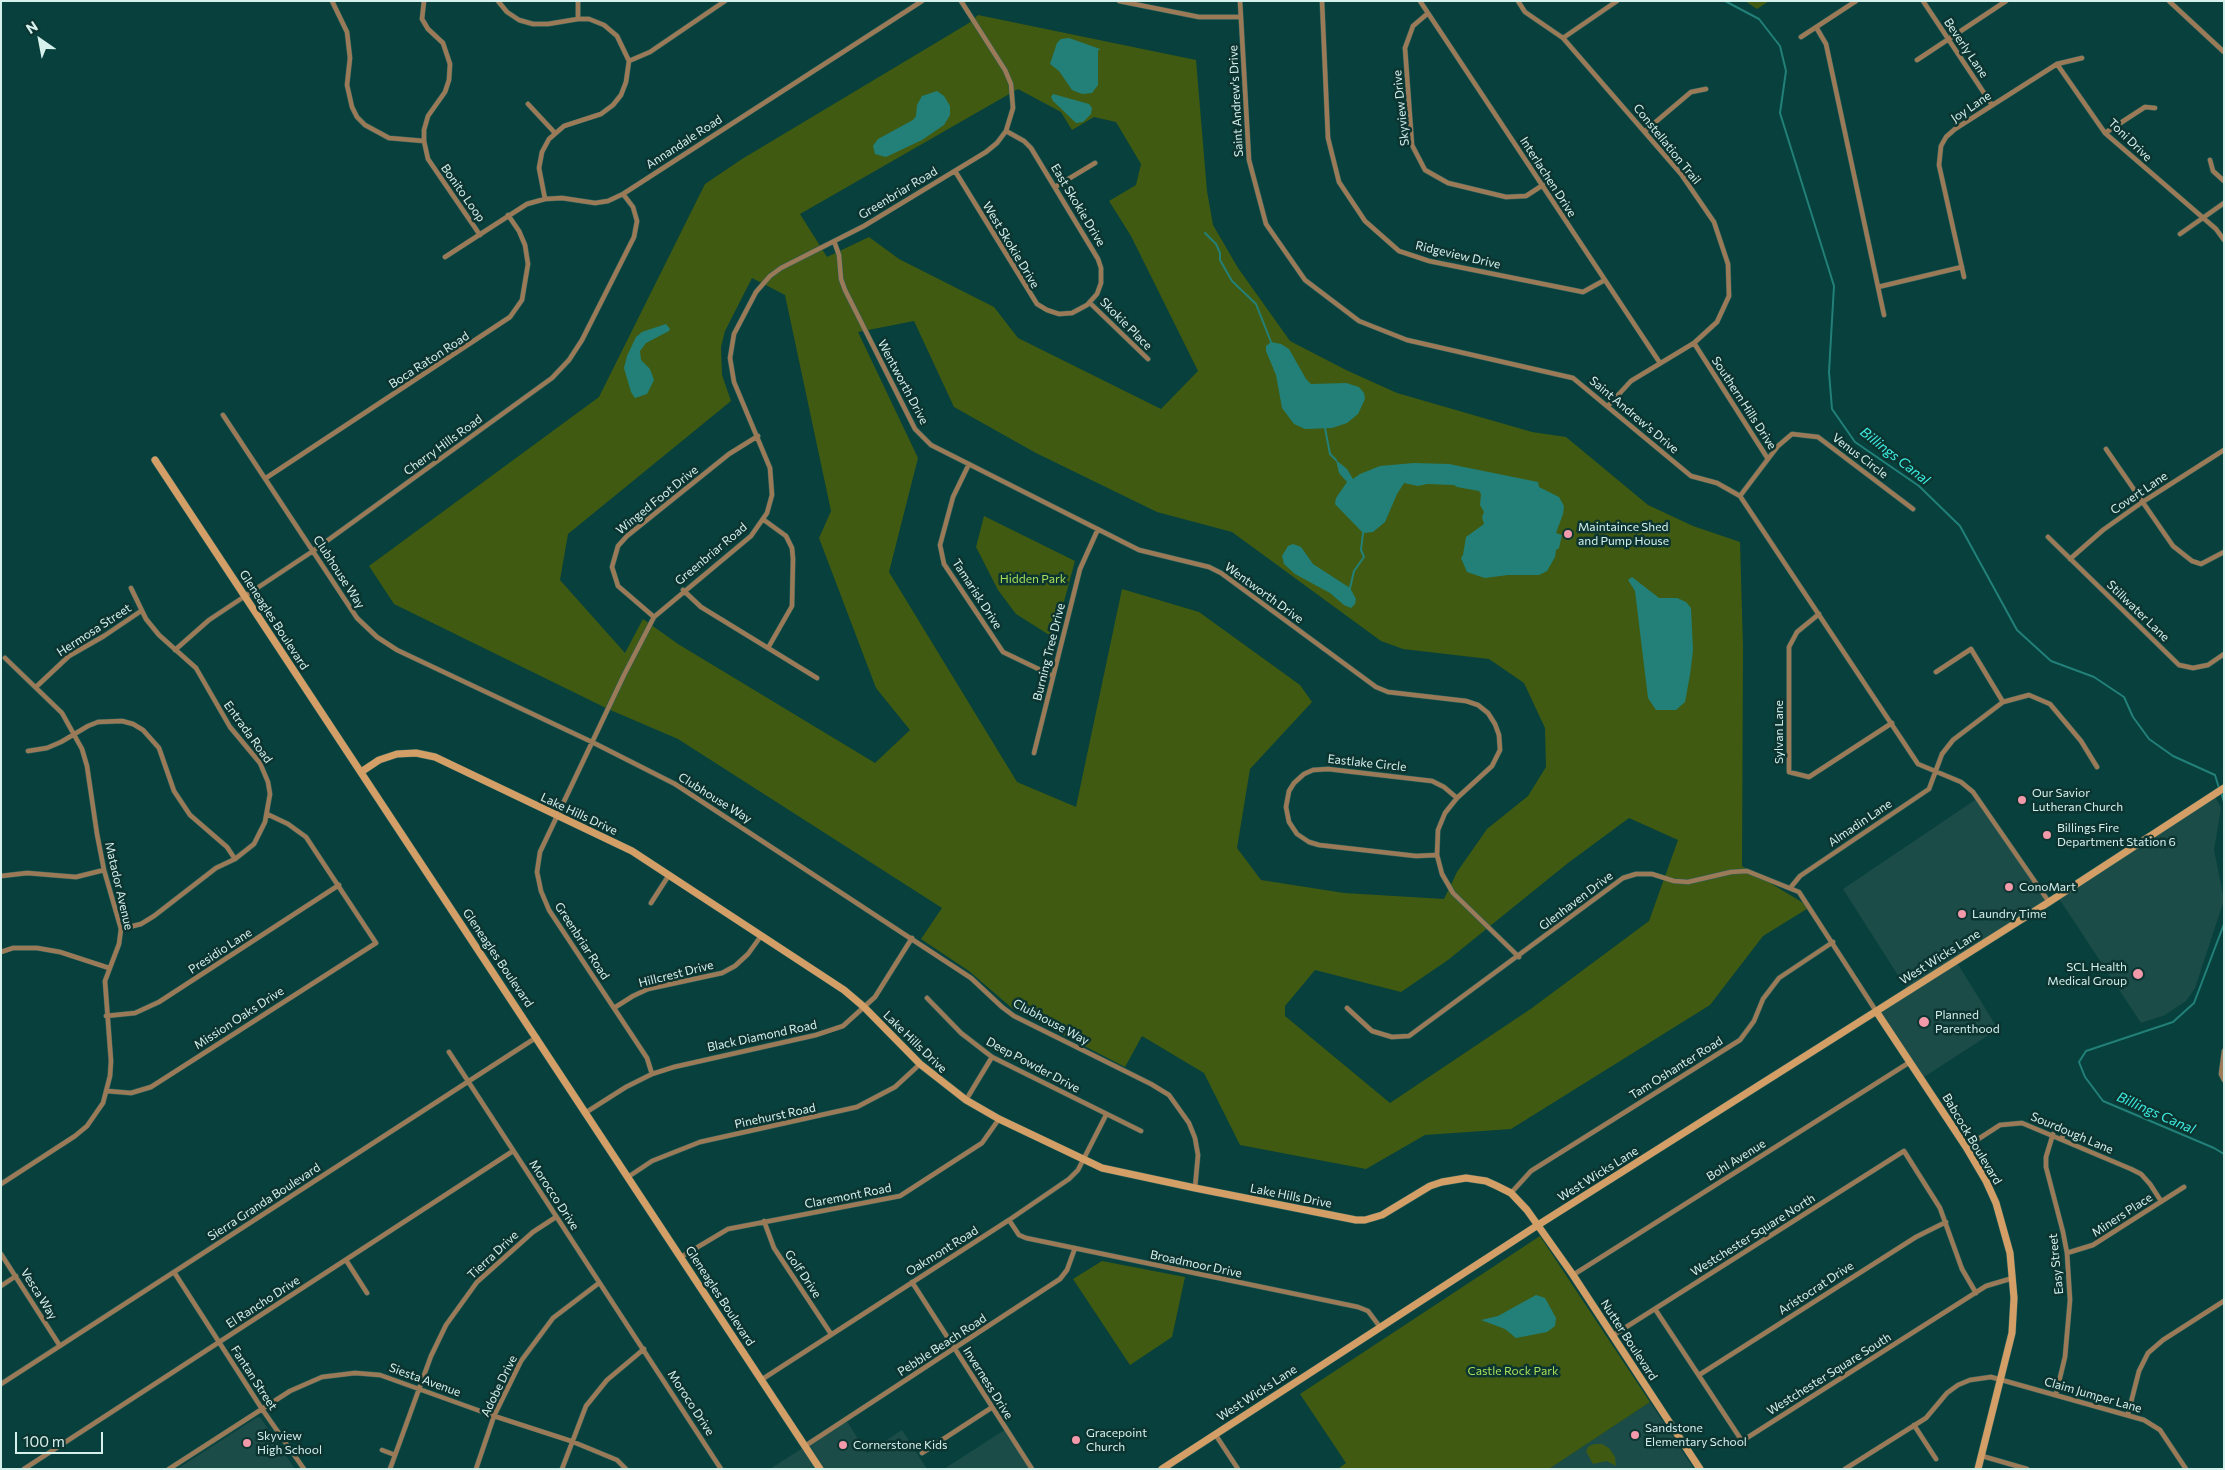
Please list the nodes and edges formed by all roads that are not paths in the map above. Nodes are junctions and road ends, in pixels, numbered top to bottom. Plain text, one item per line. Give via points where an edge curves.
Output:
1 (332, 1) edge
2 (424, 1) edge
3 (498, 1) edge
4 (578, 1) edge
5 (724, 1) edge
6 (922, 1) edge
7 (961, 1) edge
8 (1119, 1) edge
9 (1240, 1) edge
10 (1322, 1) edge
11 (1420, 1) edge
12 (1518, 1) edge
13 (1616, 1) edge
14 (1856, 1) edge
15 (1923, 1) edge
16 (2006, 1) edge
17 (2169, 1) edge
18 (717, 3) edge
19 (1427, 14) junction
20 (1240, 17) junction
21 (578, 19) junction
22 (1816, 27) junction
23 (1801, 37) dead end
24 (1563, 38) junction
25 (1948, 40) junction
26 (2224, 52) edge
27 (2082, 58) dead end
28 (1917, 60) dead end
29 (629, 61) junction
30 (2057, 64) junction
31 (1706, 90) dead end
32 (528, 104) dead end
33 (1992, 105) junction
34 (2155, 108) dead end
35 (1006, 131) junction
36 (1644, 131) junction
37 (555, 133) junction
38 (2106, 133) junction
39 (424, 142) junction
40 (2210, 160) dead end
41 (1095, 163) dead end
42 (955, 171) junction
43 (2224, 181) edge
44 (1543, 185) junction
45 (1055, 187) junction
46 (624, 194) junction
47 (545, 198) junction
48 (2224, 203) edge
49 (508, 216) junction
50 (2202, 219) junction
51 (2180, 234) dead end
52 (480, 235) junction
53 (2224, 240) edge
54 (834, 242) junction
55 (445, 257) dead end
56 (1962, 268) junction
57 (1964, 277) dead end
58 (1604, 281) junction
59 (1878, 287) junction
60 (1090, 302) junction
61 (1884, 315) dead end
62 (1694, 344) junction
63 (1148, 359) dead end
64 (1660, 364) junction
65 (1608, 406) junction
66 (223, 415) dead end
67 (758, 436) junction
68 (2106, 449) dead end
69 (2224, 450) edge
70 (1768, 459) junction
71 (155, 460) dead end
72 (969, 464) junction
73 (266, 478) junction
74 (1740, 496) junction
75 (2141, 503) junction
76 (1913, 509) dead end
77 (764, 520) junction
78 (1098, 529) junction
79 (2048, 537) dead end
80 (313, 551) junction
81 (2224, 552) edge
82 (2070, 559) junction
83 (131, 588) dead end
84 (683, 590) junction
85 (245, 596) junction
86 (141, 611) junction
87 (1819, 614) junction
88 (654, 617) junction
89 (768, 648) junction
90 (175, 650) junction
91 (2224, 654) edge
92 (5, 658) dead end
93 (1936, 672) dead end
94 (1053, 676) junction
95 (817, 678) dead end
96 (36, 687) junction
97 (2003, 702) junction
98 (1892, 723) junction
99 (75, 733) junction
100 (592, 742) junction
101 (28, 751) dead end
102 (1034, 753) dead end
103 (2097, 767) dead end
104 (361, 772) junction
105 (1936, 773) junction
106 (2224, 788) edge
107 (1457, 798) junction
108 (267, 814) junction
109 (557, 817) junction
110 (1437, 855) junction
111 (235, 859) junction
112 (104, 870) junction
113 (669, 875) junction
114 (1, 876) edge
115 (338, 885) junction
116 (1791, 887) junction
117 (2049, 902) junction
118 (651, 904) dead end
119 (121, 929) junction
120 (761, 936) junction
121 (912, 938) junction
122 (1833, 942) junction
123 (1, 952) edge
124 (1518, 957) junction
125 (109, 968) junction
126 (927, 998) dead end
127 (864, 1007) junction
128 (614, 1008) junction
129 (1347, 1008) dead end
130 (1876, 1011) junction
131 (106, 1016) junction
132 (537, 1037) junction
133 (2224, 1051) edge
134 (449, 1052) dead end
135 (992, 1057) junction
136 (1910, 1062) junction
137 (920, 1064) junction
138 (652, 1074) junction
139 (2224, 1080) edge
140 (468, 1082) junction
141 (107, 1091) junction
142 (966, 1100) junction
143 (584, 1113) junction
144 (1106, 1115) junction
145 (999, 1119) junction
146 (2065, 1130) dead end
147 (1142, 1131) dead end
148 (2053, 1134) junction
149 (2062, 1138) junction
150 (1966, 1147) junction
151 (513, 1151) junction
152 (1083, 1159) junction
153 (628, 1176) junction
154 (1, 1184) edge
155 (2184, 1187) dead end
156 (1195, 1188) junction
157 (1511, 1193) junction
158 (2161, 1201) junction
159 (556, 1217) junction
160 (1010, 1220) junction
161 (764, 1221) junction
162 (1946, 1222) junction
163 (1538, 1225) junction
164 (1075, 1248) junction
165 (2067, 1253) junction
166 (1, 1254) edge
167 (681, 1257) junction
168 (346, 1260) junction
169 (174, 1272) junction
170 (1573, 1275) junction
171 (16, 1276) junction
172 (2013, 1278) junction
173 (912, 1282) junction
174 (599, 1283) junction
175 (1, 1286) edge
176 (1976, 1292) junction
177 (367, 1293) dead end
178 (2224, 1301) edge
179 (1655, 1309) junction
180 (1380, 1327) junction
181 (831, 1334) junction
182 (1612, 1336) junction
183 (219, 1343) junction
184 (60, 1346) junction
185 (955, 1348) junction
186 (644, 1349) junction
187 (1699, 1375) junction
188 (2002, 1379) junction
189 (761, 1380) junction
190 (1, 1384) edge
191 (419, 1388) junction
192 (2056, 1394) junction
193 (991, 1408) junction
194 (262, 1409) junction
195 (2128, 1414) junction
196 (494, 1416) junction
197 (1914, 1425) junction
198 (1215, 1434) junction
199 (571, 1441) junction
200 (805, 1446) junction
201 (382, 1450) dead end
202 (922, 1453) dead end
203 (395, 1455) junction
204 (1982, 1456) junction
205 (1936, 1459) dead end
206 (1849, 1468) edge
207 (24, 1469) edge
208 (169, 1469) edge
209 (304, 1469) edge
210 (390, 1469) edge
211 (476, 1469) edge
212 (562, 1469) edge
213 (626, 1469) edge
214 (721, 1469) edge
215 (820, 1469) edge
216 (1032, 1469) edge
217 (1162, 1469) edge
218 (1238, 1469) edge
219 (1700, 1469) edge
220 (1978, 1469) edge
221 (2026, 1469) edge
222 (2186, 1469) edge

1 - 39 street via 347,32 350,58 348,91 357,116 365,125 389,138
2 - 39 street, Bonito Loop via 422,19 443,43 450,64 450,80 428,116
3 - 21 street via 519,20 533,24
4 - 21 street
5 - 18 street
6 - 46 street, Annandale Road
7 - 35 street, Greenbriar Road via 1005,70 1010,84 1013,108
8 - 20 street via 1198,17
9 - 20 street, Saint Andrew's Drive
10 - 58 street, Ridgeview Drive via 1328,138 1339,182 1365,221 1399,251 1429,261 1583,292
11 - 19 street, Interlachen Drive
12 - 24 street, Constellation Trail via 1525,12
13 - 24 street
14 - 22 street
15 - 25 street, Beverly Lane
16 - 25 street
17 - 26 street
18 - 29 street via 650,52
19 - 44 street, Interlachen Drive
19 - 44 street, Skyview Drive via 1413,26 1405,48 1412,145 1425,170 1448,182 1506,197 1526,196
20 - 65 street, Saint Andrew's Drive via 1249,160 1266,224 1305,280 1359,322 1407,340 1573,378
21 - 29 street via 604,25 617,36
22 - 23 street
22 - 59 street via 1826,44
24 - 36 street, Constellation Trail
25 - 28 street
25 - 33 street, Beverly Lane
27 - 30 street, Joy Lane
29 - 37 street via 626,82 613,105 601,114 564,126
30 - 33 street, Joy Lane
30 - 38 street, Toni Drive
31 - 36 street via 1692,92
32 - 37 street
33 - 56 street, Joy Lane via 1946,137 1938,156
34 - 38 street via 2145,107
35 - 42 street, Greenbriar Road via 992,148
35 - 45 street, East Skokie Drive via 1028,144
36 - 62 street, Constellation Trail via 1681,174 1714,222 1728,264 1729,296 1718,322
37 - 47 street via 542,152 539,168
38 - 50 street, Toni Drive
39 - 52 street, Bonito Loop via 435,171
40 - 43 street via 2213,171
41 - 45 street
42 - 54 street, Greenbriar Road
42 - 60 street, West Skokie Drive via 1037,304 1065,314 1078,311
44 - 58 street, Interlachen Drive
45 - 60 street, East Skokie Drive via 1100,263 1101,283
46 - 47 street, Annandale Road via 595,203
46 - 80 street, Cherry Hills Road via 633,207 636,221 634,237 569,360 552,378
47 - 49 street, Annandale Road
48 - 50 street
49 - 52 street, Annandale Road
49 - 73 street, Boca Raton Road via 525,245 528,264 522,300 510,317
50 - 51 street
50 - 53 street, Toni Drive
52 - 55 street, Annandale Road
54 - 67 street, Greenbriar Road via 770,276 756,292 734,334 730,358 732,375
54 - 72 street, Wentworth Drive via 845,290 915,429 932,445
56 - 57 street, Joy Lane
56 - 59 street
58 - 64 street, Interlachen Drive
59 - 61 street
60 - 63 street, Skokie Place
62 - 64 street, Constellation Trail
62 - 70 street, Southern Hills Drive
64 - 65 street, Constellation Trail via 1631,382
65 - 74 street, Saint Andrew's Drive via 1690,476 1717,484
66 - 73 street, Clubhouse Way
67 - 77 street, Greenbriar Road via 772,477 770,505
67 - 88 street, Winged Foot Drive via 729,454 618,546 612,567 618,586
68 - 75 street
69 - 75 street, Covert Lane
70 - 74 street, Southern Hills Drive
70 - 76 street, Venus Circle via 1792,434 1818,437
71 - 85 street, Gleneagles Boulevard
72 - 78 street, Wentworth Drive
72 - 94 street, Tamarisk Drive via 953,497 940,545 944,564 1003,652
73 - 80 street, Clubhouse Way
74 - 87 street, Saint Andrew's Drive
75 - 81 street via 2173,546 2192,561 2201,564
75 - 82 street, Covert Lane
77 - 84 street, Greenbriar Road via 745,541
77 - 89 street via 786,536 793,558 792,606
78 - 94 street, Burning Tree Drive via 1080,569
78 - 107 street, Wentworth Drive via 1139,550 1209,567 1221,573 1376,687 1388,692 1478,705 1495,724 1500,735 1500,750 1492,766
79 - 82 street, Stillwater Lane
80 - 85 street, Cherry Hills Road
80 - 100 street, Clubhouse Way via 357,618 377,637 397,650
82 - 91 street, Stillwater Lane via 2179,665 2193,668 2208,665
83 - 86 street, Entrada Road
84 - 88 street, Greenbriar Road
84 - 89 street via 701,607
85 - 90 street, Cherry Hills Road via 195,631
85 - 104 street, Gleneagles Boulevard
86 - 90 street, Entrada Road
86 - 96 street, Hermosa Street via 69,656
87 - 98 street, Saint Andrew's Drive
87 - 98 street, Sylvan Lane via 1797,632 1789,647 1789,772 1809,777
88 - 100 street, Greenbriar Road
89 - 95 street
90 - 108 street, Entrada Road via 196,668 230,727 264,771 270,794
92 - 96 street, Matador Avenue
93 - 97 street via 1971,649
94 - 102 street, Burning Tree Drive
96 - 99 street, Matador Avenue via 62,713
97 - 103 street via 2029,695 2050,704 2081,741
97 - 105 street, Almadin Lane via 1953,740 1942,754
98 - 105 street, Saint Andrew's Drive via 1918,764
99 - 101 street via 47,748
99 - 111 street via 108,720 122,720 143,730 159,748 169,780 181,803 194,819 227,847
99 - 112 street, Matador Avenue via 87,766
100 - 109 street, Greenbriar Road
100 - 121 street, Clubhouse Way via 675,784
104 - 109 street, Lake Hills Drive via 379,760 397,754 435,757
104 - 132 street, Gleneagles Boulevard
105 - 116 street, Almadin Lane via 1929,789 1800,876
105 - 117 street, Saint Andrew's Drive via 1961,782 1973,792
106 - 117 street, West Wicks Lane
107 - 110 street, Wentworth Drive via 1440,824
107 - 110 street, Eastlake Circle via 1432,780 1328,769 1304,774 1289,791 1286,807 1289,822 1297,834 1309,842 1416,856
108 - 111 street, Entrada Road via 254,844
108 - 115 street via 306,837
109 - 113 street, Lake Hills Drive via 632,851
109 - 128 street, Greenbriar Road via 540,852 537,872 541,891 549,910
110 - 124 street, Wentworth Drive via 1442,874 1453,893
111 - 119 street, Entrada Road via 216,868 141,924
112 - 114 street via 76,877 27,873
112 - 119 street, Matador Avenue
113 - 118 street
113 - 120 street, Lake Hills Drive
115 - 131 street, Presidio Lane via 159,1002 136,1013
115 - 141 street, Mission Oaks Drive via 376,943 150,1087 131,1093
116 - 122 street, Glenhaven Drive via 1799,892
116 - 124 street, Glenhaven Drive via 1747,871 1688,882 1636,874 1623,878
117 - 130 street, West Wicks Lane
119 - 125 street, Matador Avenue
120 - 127 street, Lake Hills Drive via 844,990
120 - 128 street, Hillcrest Drive via 748,954 722,973 648,989
121 - 127 street, Black Diamond Road via 875,997
121 - 156 street, Clubhouse Way via 971,978 1014,1016 1169,1095 1189,1123 1195,1138 1198,1155
122 - 130 street, Glenhaven Drive
122 - 157 street, Tam Oshanter Road via 1779,978 1740,1040 1532,1170
123 - 125 street via 13,948 37,948
124 - 129 street, Glenhaven Drive via 1409,1036 1392,1038 1372,1031
125 - 131 street, Matador Avenue
126 - 135 street, Deep Powder Drive via 961,1033
127 - 137 street, Lake Hills Drive
127 - 138 street, Black Diamond Road via 832,1031
128 - 138 street, Greenbriar Road via 647,1058
130 - 136 street, Babcock Boulevard
130 - 163 street, West Wicks Lane
131 - 141 street, Matador Avenue via 111,1061
132 - 140 street, Sierra Granda Boulevard
132 - 143 street, Gleneagles Boulevard
133 - 139 street
134 - 140 street, Morocco Drive
135 - 142 street
135 - 144 street, Deep Powder Drive
136 - 150 street, Babcock Boulevard
136 - 170 street, Bohl Avenue
137 - 142 street, Lake Hills Drive
137 - 153 street, Pinehurst Road via 895,1087 857,1107 700,1142 652,1161
138 - 143 street, Black Diamond Road
140 - 151 street, Morocco Drive
140 - 169 street, Sierra Granda Boulevard
141 - 154 street, Matador Avenue via 97,1114 87,1126
142 - 145 street, Lake Hills Drive
143 - 153 street, Gleneagles Boulevard
144 - 147 street, Deep Powder Drive
144 - 152 street, Oakmont Road
145 - 152 street, Lake Hills Drive
145 - 161 street, Claremont Road via 982,1143 900,1196
146 - 149 street
148 - 149 street, Sourdough Lane
148 - 150 street, Sourdough Lane via 2010,1122
148 - 165 street, Easy Street via 2046,1167
149 - 158 street, Sourdough Lane via 2141,1174
150 - 172 street, Babcock Boulevard via 1996,1203 2010,1253
151 - 159 street, Morocco Drive
151 - 168 street, El Rancho Drive
152 - 156 street, Lake Hills Drive via 1102,1168
152 - 160 street, Oakmont Road via 1069,1179
153 - 167 street, Gleneagles Boulevard
155 - 158 street, Miners Place
156 - 157 street, Lake Hills Drive via 1356,1220 1382,1214 1430,1186 1456,1179 1486,1181
157 - 163 street, Lake Hills Drive
158 - 165 street, Miners Place via 2093,1245
159 - 174 street, Morocco Drive
159 - 191 street, Tierra Drive via 533,1232 477,1282 446,1325
160 - 164 street, Broadmoor Drive via 1019,1234 1026,1238
160 - 173 street, Oakmont Road
161 - 167 street, Claremont Road via 728,1229
161 - 181 street, Golf Drive via 774,1248
162 - 176 street via 1962,1269
162 - 179 street, Westchester Square North via 1904,1151
162 - 187 street, Aristocrat Drive via 1916,1236
163 - 170 street, Nutter Boulevard
163 - 180 street, West Wicks Lane
164 - 180 street, Broadmoor Drive via 1358,1307 1368,1311
164 - 185 street, Pebble Beach Road via 1060,1279
165 - 192 street, Easy Street via 2069,1322
166 - 171 street, Vesca Way
167 - 189 street, Gleneagles Boulevard
168 - 177 street
168 - 183 street, El Rancho Drive
169 - 183 street, Fantan Street
169 - 184 street, Sierra Granda Boulevard
170 - 182 street, Nutter Boulevard
171 - 175 street
171 - 184 street, Vesca Way
172 - 176 street, Westchester Square South via 1995,1282
172 - 188 street, Babcock Boulevard via 2012,1333
173 - 181 street, Oakmont Road
173 - 185 street, Inverness Drive
174 - 186 street, Morocco Drive
174 - 196 street, Adobe Drive via 553,1318 521,1361
176 - 187 street, Westchester Square South via 1742,1441
178 - 195 street via 2163,1340 2148,1354 2139,1371
179 - 182 street, Westchester Square North
179 - 187 street, Westchester Square South
180 - 198 street, West Wicks Lane
181 - 189 street, Oakmont Road
182 - 219 street, Nutter Boulevard
183 - 194 street, Fantan Street
183 - 207 street, El Rancho Drive
184 - 190 street, Sierra Granda Boulevard
185 - 193 street, Inverness Drive
185 - 200 street, Pebble Beach Road
186 - 199 street via 607,1380 586,1406
186 - 214 street, Moroco Drive
188 - 192 street, Claim Jumper Lane
188 - 197 street, Claim Jumper Lane via 1982,1378 1958,1385
188 - 204 street, Babcock Boulevard
189 - 200 street, Gleneagles Boulevard
191 - 194 street, Siesta Avenue via 380,1375 355,1373 322,1377 290,1391
191 - 196 street, Siesta Avenue
191 - 203 street, Tierra Drive
192 - 195 street, Claim Jumper Lane
193 - 202 street
193 - 216 street, Inverness Drive
194 - 208 street, Siesta Avenue
194 - 209 street, Fantan Street
195 - 222 street, Claim Jumper Lane via 2160,1430
196 - 199 street, Siesta Avenue
196 - 211 street, Adobe Drive
197 - 205 street
197 - 206 street, Claim Jumper Lane
198 - 217 street, West Wicks Lane
198 - 218 street
199 - 212 street
199 - 213 street, Siesta Avenue via 617,1460
200 - 215 street, Gleneagles Boulevard
201 - 203 street
203 - 210 street, Tierra Drive
204 - 220 street, Babcock Boulevard
204 - 221 street

